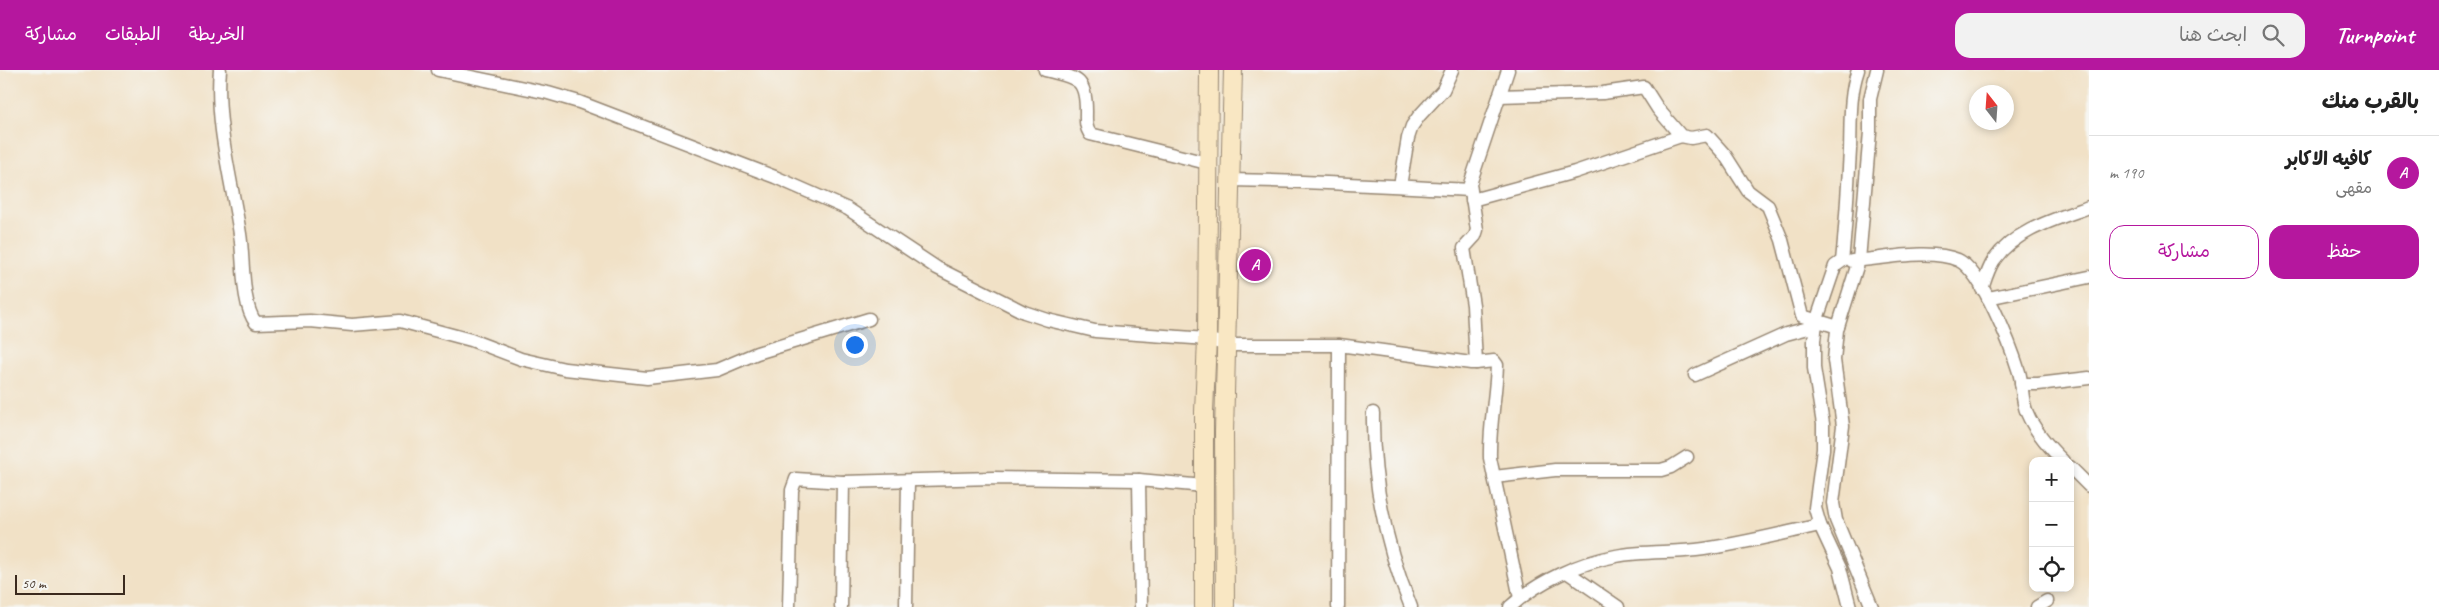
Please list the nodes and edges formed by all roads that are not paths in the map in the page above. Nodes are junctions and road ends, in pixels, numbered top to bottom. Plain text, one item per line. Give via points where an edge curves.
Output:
1 (220, 70) edge
2 (438, 70) edge
3 (1045, 70) edge
4 (1209, 70) edge
5 (1233, 70) edge
6 (1452, 70) edge
7 (1508, 70) edge
8 (1858, 70) edge
9 (1877, 70) edge
10 (1499, 96) junction
11 (1681, 136) junction
12 (1207, 163) junction
13 (1231, 180) junction
14 (1400, 186) junction
15 (1471, 195) junction
16 (2089, 207) edge
17 (1859, 260) junction
18 (1842, 261) junction
19 (2089, 277) edge
20 (1985, 294) junction
21 (869, 319) dead end
22 (1816, 324) junction
23 (1838, 327) junction
24 (1207, 339) junction
25 (1339, 344) junction
26 (1227, 345) junction
27 (1476, 363) junction
28 (1695, 375) dead end
29 (2089, 378) edge
30 (2021, 384) junction
31 (1373, 413) dead end
32 (1687, 457) dead end
33 (2060, 457) edge
34 (2074, 472) edge
35 (1494, 477) junction
36 (908, 480) junction
37 (1139, 480) junction
38 (843, 482) junction
39 (1204, 486) junction
40 (2089, 486) edge
41 (1820, 525) junction
42 (1567, 572) junction
43 (1520, 598) junction
44 (789, 607) edge
45 (841, 607) edge
46 (906, 607) edge
47 (1141, 607) edge
48 (1204, 607) edge
49 (1225, 607) edge
50 (1338, 607) edge
51 (1411, 607) edge
52 (1510, 607) edge
53 (1618, 607) edge
54 (1850, 607) edge
55 (1872, 607) edge

1 - 21 street via 220,110 249,312 256,323 400,321 470,340 521,359 566,369 647,378 717,370 757,353
2 - 24 street via 579,102 775,177 848,209 937,268 1024,312 1095,331
3 - 12 street via 1082,82 1090,134
4 - 12 main road
5 - 13 main road
6 - 14 street via 1444,90 1412,126
7 - 10 street
8 - 18 street via 1851,104 1848,203
9 - 17 street via 1870,98
10 - 11 street via 1603,93 1644,86
10 - 15 street via 1471,178
11 - 15 street via 1575,172
11 - 22 street via 1707,135 1748,190 1768,206 1782,240 1802,316
12 - 24 main road
13 - 14 street
13 - 26 main road
14 - 15 street
15 - 27 street via 1477,230 1464,248
16 - 20 street via 2037,226 2003,250 1994,261
17 - 18 street
17 - 20 street via 1891,256 1949,258 1965,265
17 - 23 street
18 - 22 street via 1835,266
19 - 20 street
20 - 30 street via 2004,329
22 - 23 street
22 - 28 street
22 - 41 street via 1814,368 1823,424 1815,508
23 - 55 street via 1834,360 1843,426 1833,503 1836,520
24 - 26 street
24 - 39 main road
25 - 26 street
25 - 27 street
25 - 50 street
26 - 49 main road
27 - 35 street via 1494,361 1497,365 1490,439
29 - 30 street
30 - 33 street via 2026,411
31 - 51 street via 1372,440 1378,502 1396,572
32 - 35 street via 1661,470 1555,470
34 - 40 street
35 - 43 street
36 - 37 street
36 - 38 street
36 - 46 street
37 - 39 street
37 - 47 street
38 - 44 street via 796,479 793,483
38 - 45 street
39 - 48 main road
41 - 42 street via 1696,550 1618,556 1587,563
41 - 54 street via 1840,568
42 - 43 street
42 - 53 street
43 - 52 street

